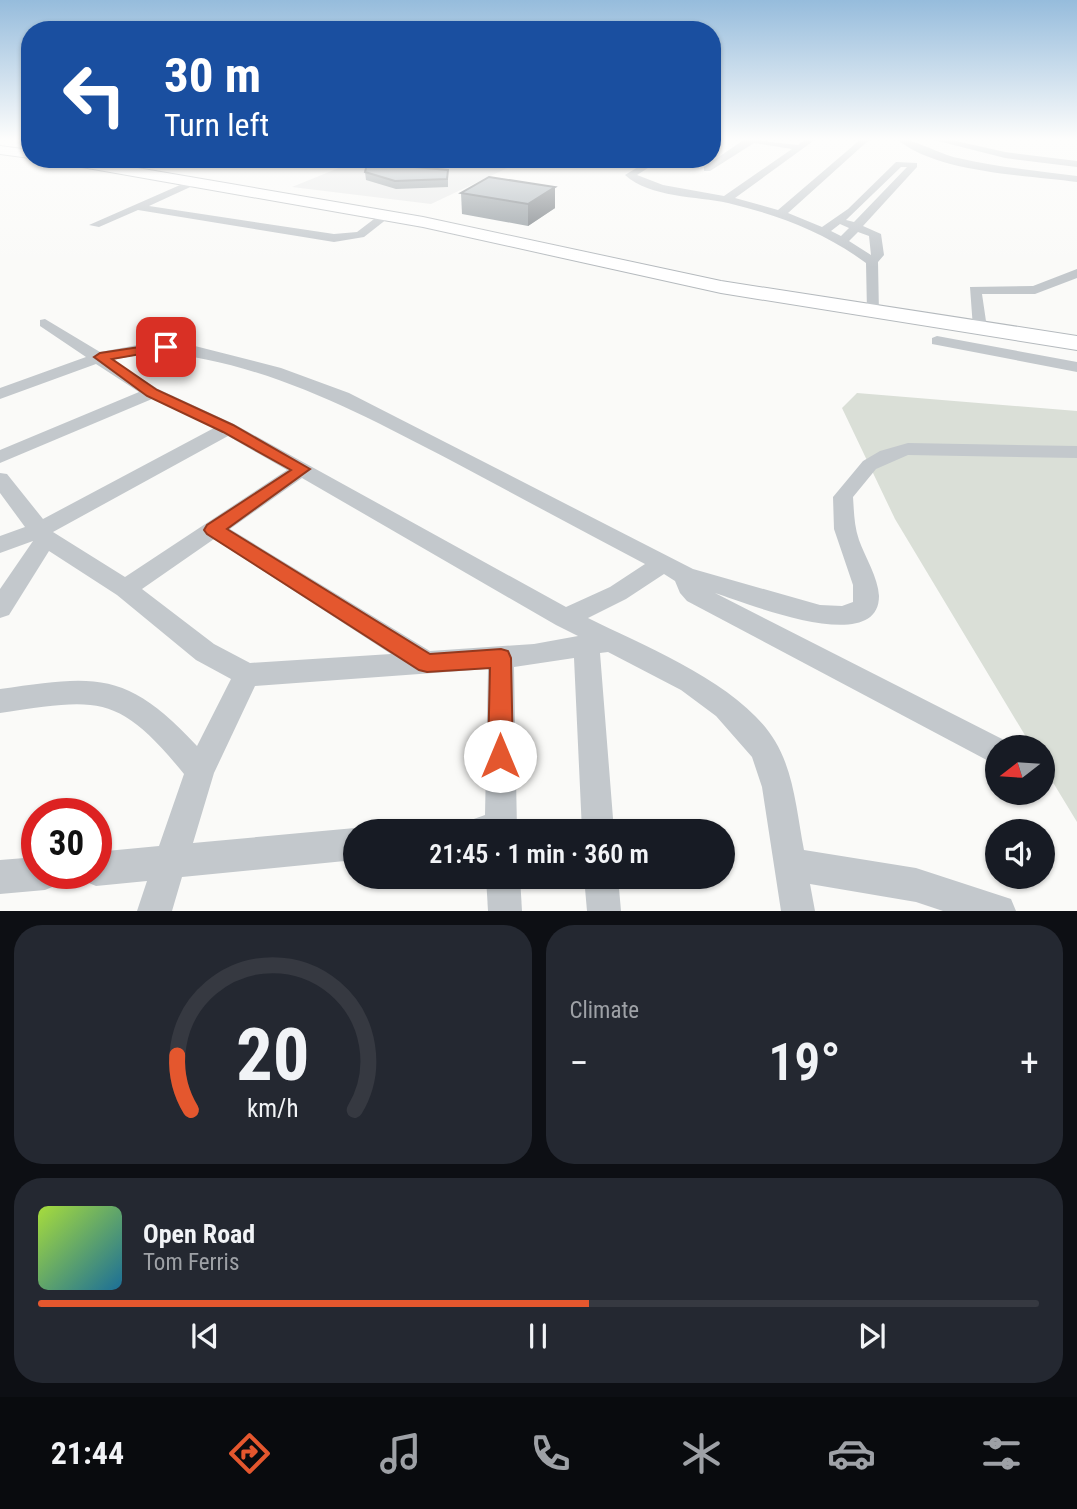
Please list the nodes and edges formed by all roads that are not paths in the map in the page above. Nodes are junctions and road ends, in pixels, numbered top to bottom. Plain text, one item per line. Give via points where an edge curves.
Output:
1 (195, 182) edge
2 (199, 182) edge
3 (643, 182) edge
4 (753, 182) edge
5 (817, 182) edge
6 (880, 182) edge
7 (898, 182) edge
8 (727, 200) junction
9 (137, 206) junction
10 (782, 212) junction
11 (386, 215) junction
12 (839, 221) junction
13 (95, 225) dead end
14 (857, 226) junction
15 (823, 231) junction
16 (843, 241) junction
17 (872, 262) junction
18 (1077, 273) edge
19 (874, 311) junction
20 (45, 323) dead end
21 (980, 328) junction
22 (937, 341) dead end
23 (1077, 343) edge
24 (100, 357) junction
25 (1077, 367) edge
26 (152, 393) junction
27 (0, 394) edge
28 (228, 428) junction
29 (1077, 452) edge
30 (0, 457) edge
31 (302, 469) junction
32 (0, 479) edge
33 (214, 530) junction
34 (43, 533) junction
35 (0, 545) edge
36 (675, 570) junction
37 (125, 589) junction
38 (0, 608) edge
39 (565, 618) junction
40 (598, 643) junction
41 (501, 658) junction
42 (427, 663) junction
43 (247, 675) junction
44 (0, 701) edge
45 (985, 745) edge
46 (200, 771) junction
47 (494, 819) edge
48 (598, 819) edge
49 (343, 845) edge
50 (169, 863) junction
51 (791, 864) junction
52 (112, 868) edge
53 (21, 875) edge
54 (0, 877) edge
55 (504, 889) edge
56 (602, 889) edge
57 (154, 911) edge
58 (505, 911) edge
59 (604, 911) edge
60 (798, 911) edge
61 (999, 911) edge

1 - 9 street
2 - 11 main road
3 - 8 street
4 - 8 street
5 - 10 street
6 - 12 street
7 - 14 street
8 - 10 street
9 - 11 street via 334,238 360,234
9 - 13 street
10 - 12 street
10 - 15 street
11 - 19 main road via 685,281
12 - 14 street
12 - 15 street
14 - 16 street
14 - 17 street via 874,234 878,255
15 - 16 street
16 - 17 street
17 - 19 street
18 - 21 street via 1035,290 975,290
19 - 21 main road
20 - 24 street
21 - 23 main road
22 - 25 street
24 - 26 street
24 - 27 street
24 - 36 street via 166,347 275,371 343,397
26 - 28 street
26 - 30 street
28 - 31 street
28 - 34 street
29 - 36 street via 908,449 884,454 867,464 843,497 847,538 868,595 857,615 820,615
31 - 33 street
31 - 39 street
32 - 34 street
33 - 37 street
33 - 42 street
34 - 35 street
34 - 37 street
34 - 38 street
36 - 39 street
36 - 45 street via 695,594
37 - 43 street via 205,652
39 - 40 street
40 - 41 street
40 - 48 street
40 - 51 street via 691,682 726,707 764,749 778,787
41 - 42 street
41 - 47 street
42 - 43 street
43 - 46 street
44 - 46 street via 99,692 116,698 168,733
46 - 50 street
49 - 50 street
50 - 52 street
50 - 57 street
51 - 60 street
51 - 61 street via 916,886
53 - 54 street
55 - 58 street
56 - 59 street

